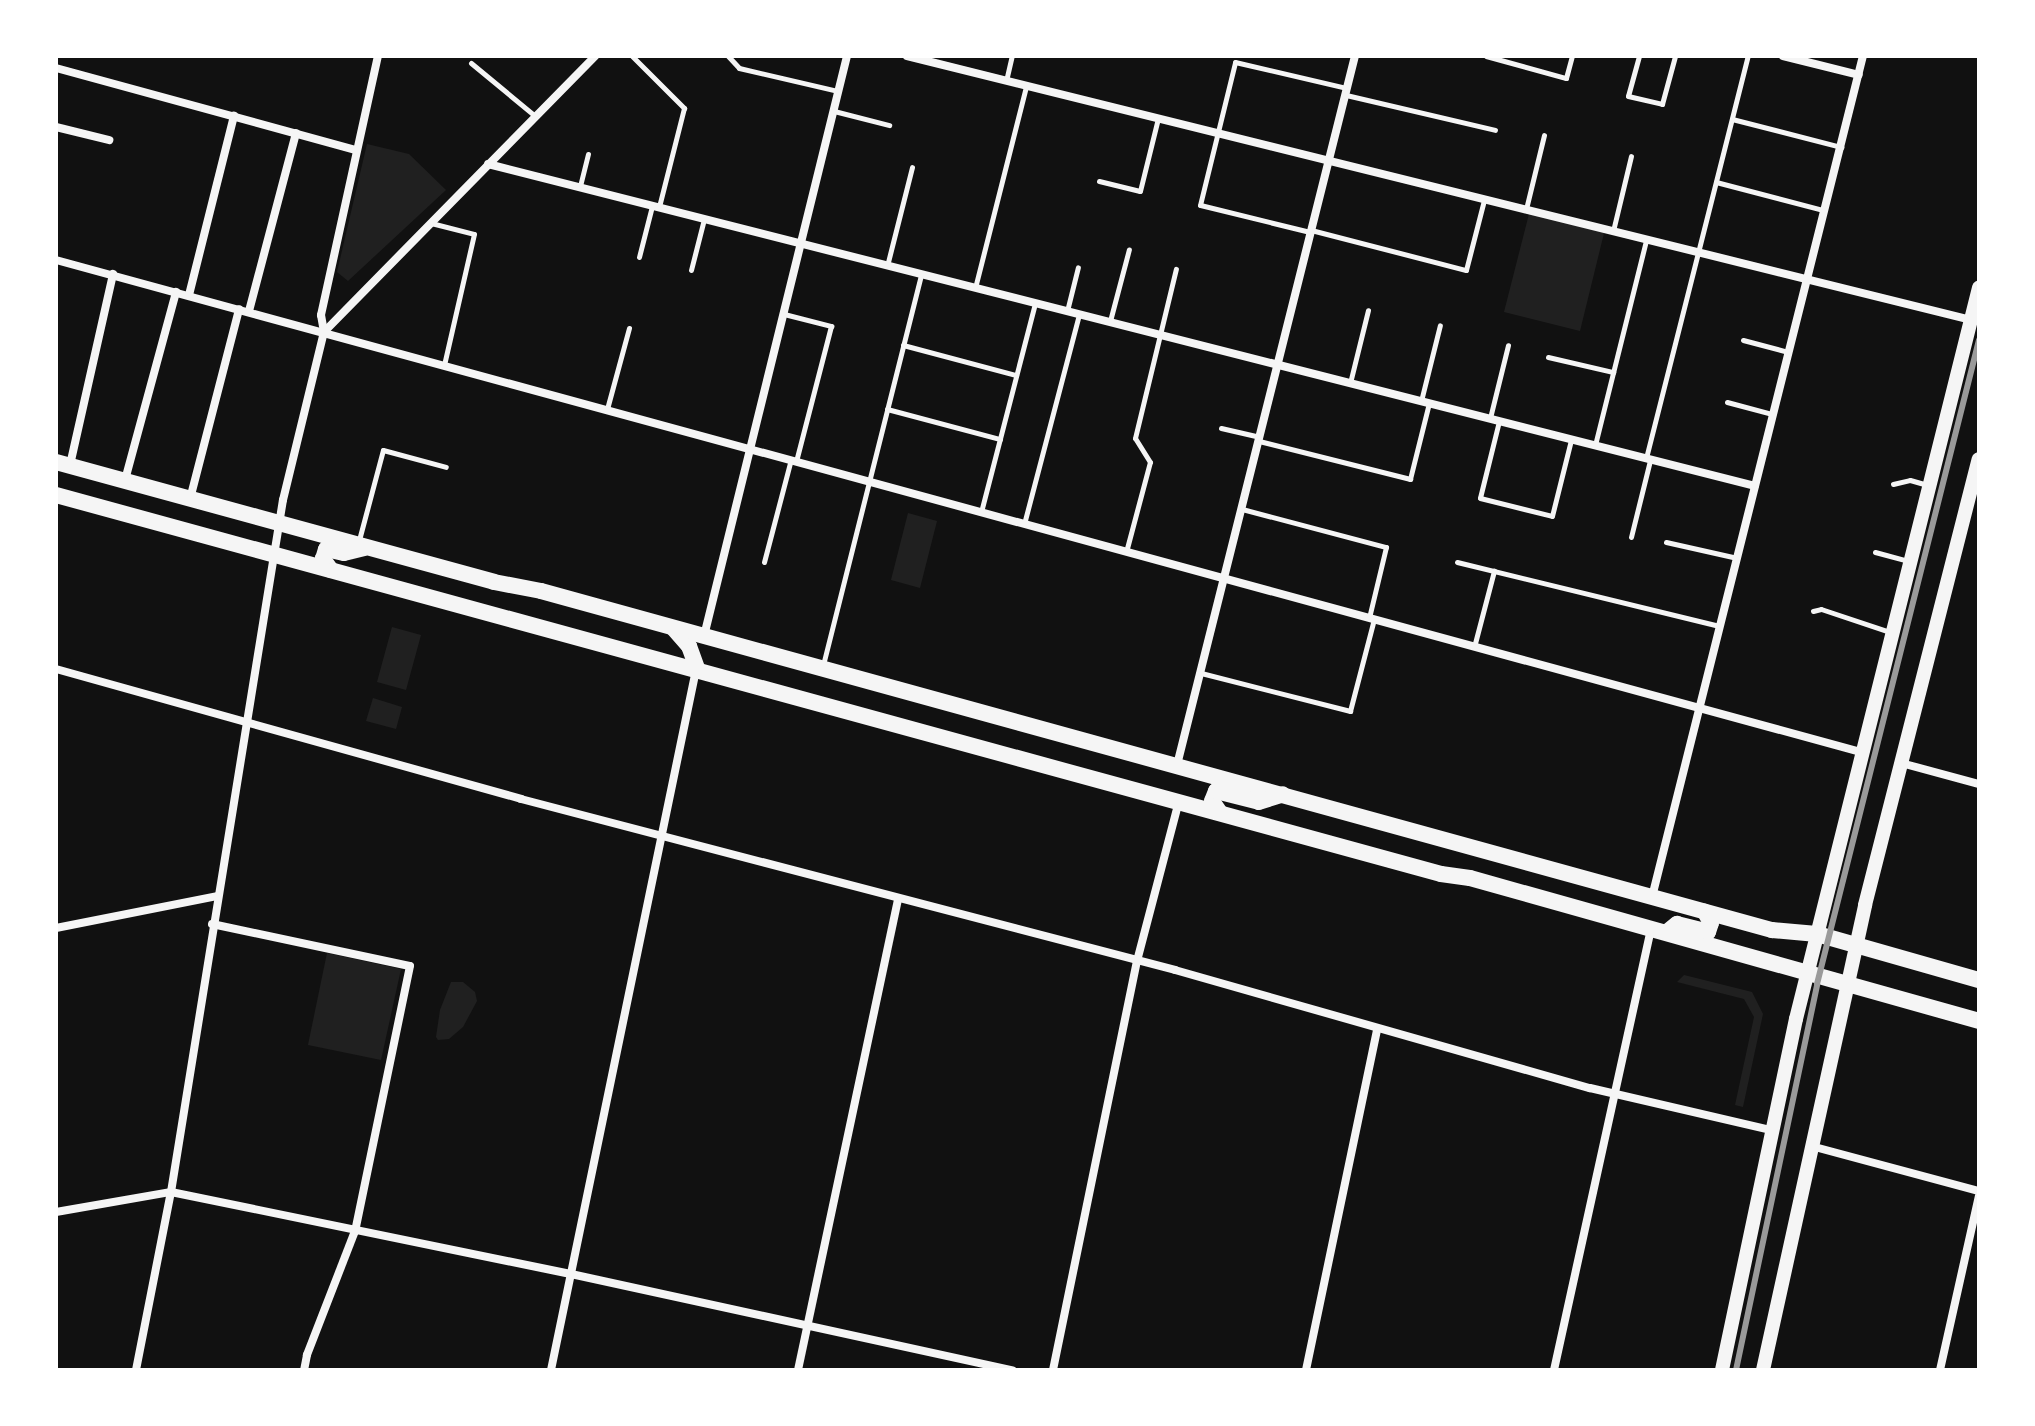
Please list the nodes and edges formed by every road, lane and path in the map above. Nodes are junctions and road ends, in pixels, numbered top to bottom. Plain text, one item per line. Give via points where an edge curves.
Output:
1 (378, 56) edge
2 (595, 56) edge
3 (632, 56) edge
4 (728, 56) edge
5 (847, 56) edge
6 (907, 56) edge
7 (1012, 56) edge
8 (1355, 56) edge
9 (1486, 56) edge
10 (1572, 56) edge
11 (1639, 56) edge
12 (1675, 56) edge
13 (1748, 56) edge
14 (1783, 56) edge
15 (1863, 56) edge
16 (938, 60) edge
17 (471, 63) dead end
18 (56, 68) edge
19 (1859, 75) junction
20 (1006, 81) junction
21 (1026, 86) junction
22 (838, 91) junction
23 (1346, 91) junction
24 (833, 111) junction
25 (234, 116) junction
26 (535, 117) junction
27 (1158, 118) junction
28 (1732, 119) junction
29 (889, 125) dead end
30 (56, 127) edge
31 (1495, 130) dead end
32 (296, 133) junction
33 (1218, 133) junction
34 (1544, 135) dead end
35 (109, 140) dead end
36 (1841, 147) junction
37 (356, 150) junction
38 (588, 154) dead end
39 (1631, 156) dead end
40 (1329, 160) junction
41 (488, 164) junction
42 (912, 167) dead end
43 (1099, 181) dead end
44 (1716, 182) junction
45 (580, 187) junction
46 (1485, 199) junction
47 (655, 207) junction
48 (1526, 209) junction
49 (1824, 210) junction
50 (704, 219) junction
51 (431, 222) junction
52 (1311, 231) junction
53 (1613, 231) junction
54 (1646, 239) junction
55 (800, 243) junction
56 (1129, 249) dead end
57 (1698, 252) junction
58 (639, 257) dead end
59 (56, 260) edge
60 (887, 266) junction
61 (1078, 267) dead end
62 (1176, 269) dead end
63 (691, 270) dead end
64 (113, 274) junction
65 (922, 274) junction
66 (1807, 279) junction
67 (975, 288) junction
68 (1979, 288) edge
69 (176, 292) junction
70 (189, 295) junction
71 (1035, 303) junction
72 (239, 309) junction
73 (1368, 310) dead end
74 (249, 311) junction
75 (1067, 311) junction
76 (783, 314) junction
77 (1079, 314) junction
78 (1971, 320) junction
79 (1110, 322) junction
80 (1440, 325) dead end
81 (629, 328) dead end
82 (324, 332) junction
83 (1160, 335) junction
84 (1743, 340) dead end
85 (903, 345) junction
86 (1508, 345) dead end
87 (1789, 352) junction
88 (1548, 357) dead end
89 (1277, 364) junction
90 (444, 365) junction
91 (1613, 372) junction
92 (1016, 375) junction
93 (1350, 383) junction
94 (1425, 402) junction
95 (1727, 402) dead end
96 (607, 409) junction
97 (887, 409) junction
98 (1773, 414) junction
99 (1494, 420) junction
100 (1221, 428) dead end
101 (1000, 439) junction
102 (1259, 439) junction
103 (1571, 439) junction
104 (1595, 445) junction
105 (750, 448) junction
106 (1648, 458) junction
107 (1979, 459) edge
108 (794, 460) junction
109 (63, 464) edge
110 (446, 467) dead end
111 (868, 480) junction
112 (124, 481) junction
113 (1893, 484) dead end
114 (1929, 485) junction
115 (1755, 486) junction
116 (56, 495) edge
117 (189, 499) junction
118 (1242, 509) junction
119 (981, 512) junction
120 (281, 524) junction
121 (1024, 524) junction
122 (1631, 537) dead end
123 (1666, 542) dead end
124 (362, 546) junction
125 (1875, 552) dead end
126 (1126, 553) junction
127 (276, 555) junction
128 (1737, 558) junction
129 (764, 562) dead end
130 (1457, 562) dead end
131 (1910, 562) junction
132 (331, 570) junction
133 (1494, 571) junction
134 (1224, 581) junction
135 (1813, 611) dead end
136 (1371, 618) junction
137 (1720, 626) junction
138 (674, 629) junction
139 (1891, 633) junction
140 (704, 637) junction
141 (1474, 647) junction
142 (697, 668) junction
143 (56, 669) edge
144 (821, 671) junction
145 (1201, 673) junction
146 (1699, 709) junction
147 (246, 724) junction
148 (1861, 752) junction
149 (1900, 763) junction
150 (1177, 765) junction
151 (1979, 784) edge
152 (1283, 794) junction
153 (1179, 800) junction
154 (1219, 811) junction
155 (660, 834) junction
156 (217, 896) junction
157 (1652, 897) junction
158 (898, 898) junction
159 (1705, 912) junction
160 (212, 924) junction
161 (56, 928) edge
162 (1658, 930) junction
163 (1817, 934) junction
164 (1856, 945) junction
165 (1137, 961) junction
166 (1807, 973) junction
167 (1979, 980) edge
168 (1847, 984) junction
169 (1979, 1021) edge
170 (1377, 1029) junction
171 (1616, 1093) junction
172 (1771, 1130) junction
173 (1810, 1146) junction
174 (171, 1192) junction
175 (1979, 1193) edge
176 (56, 1212) edge
177 (355, 1231) junction
178 (571, 1274) junction
179 (807, 1325) junction
180 (136, 1370) edge
181 (304, 1370) edge
182 (551, 1370) edge
183 (798, 1370) edge
184 (1013, 1370) edge
185 (1053, 1370) edge
186 (1306, 1370) edge
187 (1554, 1370) edge
188 (1722, 1370) edge
189 (1763, 1370) edge
190 (1940, 1370) edge

1 - 37 street
2 - 26 street
3 - 47 lane via 684,108
4 - 22 lane via 739,68
5 - 22 street
6 - 16 street
7 - 20 lane
8 - 23 street
9 - 10 lane via 1566,78
11 - 12 lane via 1628,96 1662,104
13 - 28 lane
14 - 19 street
15 - 19 street
16 - 20 street
17 - 26 lane
18 - 25 street
19 - 36 street
20 - 21 street
21 - 27 street
21 - 67 lane
22 - 24 street
23 - 31 lane
23 - 33 lane via 1235,62
23 - 40 street
24 - 29 lane
24 - 55 street
25 - 32 street
25 - 70 street
26 - 41 street
27 - 33 street
27 - 43 lane via 1140,191
28 - 36 lane
28 - 44 lane
30 - 35 street
32 - 37 street
32 - 74 street
33 - 40 street
33 - 52 lane via 1200,205
34 - 48 lane
36 - 49 street
37 - 82 street via 321,315
38 - 45 lane
39 - 53 lane
40 - 46 street
40 - 52 street
41 - 45 street
41 - 51 street
42 - 60 lane
44 - 49 lane
44 - 57 lane
45 - 47 street
46 - 48 street
46 - 52 lane via 1466,270
47 - 50 street
47 - 58 lane
48 - 53 street
49 - 66 street
50 - 55 street
50 - 63 lane
51 - 82 street
51 - 90 lane via 474,234
52 - 89 street
53 - 54 street
54 - 57 street
54 - 91 lane
55 - 60 street
55 - 76 street
56 - 79 lane
57 - 66 street
57 - 106 lane
59 - 64 street
60 - 65 street
61 - 75 lane
62 - 83 lane
64 - 69 street
64 - 109 street
65 - 67 street
65 - 85 lane
66 - 78 street
66 - 87 street
67 - 71 street
68 - 78 main road
69 - 70 street
69 - 112 street
70 - 72 street
71 - 75 street
71 - 92 lane
72 - 74 street
72 - 117 street
73 - 93 lane
74 - 82 street
75 - 77 street
76 - 105 street
76 - 108 lane via 831,326
77 - 79 street
77 - 121 lane
78 - 114 main road
79 - 83 street
80 - 94 lane
81 - 96 lane
82 - 90 street
82 - 120 street
83 - 89 street
83 - 126 lane via 1135,438 1150,462
84 - 87 lane
85 - 92 lane
85 - 97 lane
86 - 99 lane
87 - 98 street
88 - 91 lane
89 - 93 street
89 - 102 street
90 - 96 street
91 - 104 lane
92 - 101 lane
93 - 94 street
94 - 99 street
94 - 102 lane via 1410,479
95 - 98 lane
96 - 105 street
97 - 101 lane
97 - 111 lane
98 - 115 street
99 - 103 street
99 - 103 lane via 1480,498 1552,516
100 - 102 lane
101 - 119 lane
102 - 118 street
103 - 104 street
104 - 106 street
105 - 108 street
105 - 140 street
106 - 115 street
106 - 122 lane
107 - 149 main road
108 - 111 street
108 - 129 lane
109 - 112 main road
110 - 124 lane via 383,450
111 - 119 street
111 - 144 lane
112 - 117 main road
113 - 114 lane via 1910,480
114 - 131 main road
115 - 128 street
116 - 127 main road
117 - 120 main road
118 - 134 street
118 - 136 lane via 1386,547
119 - 121 street
120 - 124 main road
120 - 127 street
121 - 126 street
123 - 128 lane
124 - 132 main road via 344,553 326,549 323,559
124 - 138 main road
125 - 131 lane
126 - 134 street
127 - 132 main road
127 - 147 street
128 - 137 street
130 - 133 lane
131 - 139 main road
132 - 142 main road
133 - 137 lane
133 - 141 lane
134 - 136 street
134 - 145 street
135 - 139 lane via 1821,609
136 - 141 street
136 - 145 lane via 1350,711
137 - 146 street
138 - 140 main road
138 - 142 main road via 689,646
139 - 148 main road
140 - 144 main road
141 - 146 street
142 - 153 main road
142 - 155 street
143 - 147 street
144 - 150 main road
145 - 150 street
146 - 148 street
146 - 157 street
147 - 155 street
147 - 156 street
148 - 163 main road
149 - 151 street
149 - 164 main road
150 - 152 main road
152 - 154 main road via 1259,802 1216,791 1212,801
152 - 157 main road
153 - 154 main road
153 - 165 street
154 - 162 main road
155 - 158 street
155 - 178 street
156 - 160 street
156 - 161 street
157 - 159 main road
158 - 165 street
158 - 179 street
159 - 162 main road via 1711,923 1708,932 1677,924
159 - 163 main road via 1772,930
160 - 174 street
160 - 177 street via 410,966
162 - 166 main road
162 - 171 street
163 - 164 main road
163 - 166 main road
164 - 167 main road
164 - 168 main road
165 - 170 street
165 - 185 street
166 - 168 main road
166 - 172 main road
168 - 169 main road
168 - 173 main road
170 - 171 street
170 - 186 street
171 - 172 street
171 - 187 street
172 - 188 main road
173 - 175 street
173 - 189 main road
174 - 176 street
174 - 177 street
174 - 180 street
175 - 190 street
177 - 178 street
177 - 181 street
178 - 179 street
178 - 182 street
179 - 183 street
179 - 184 street

